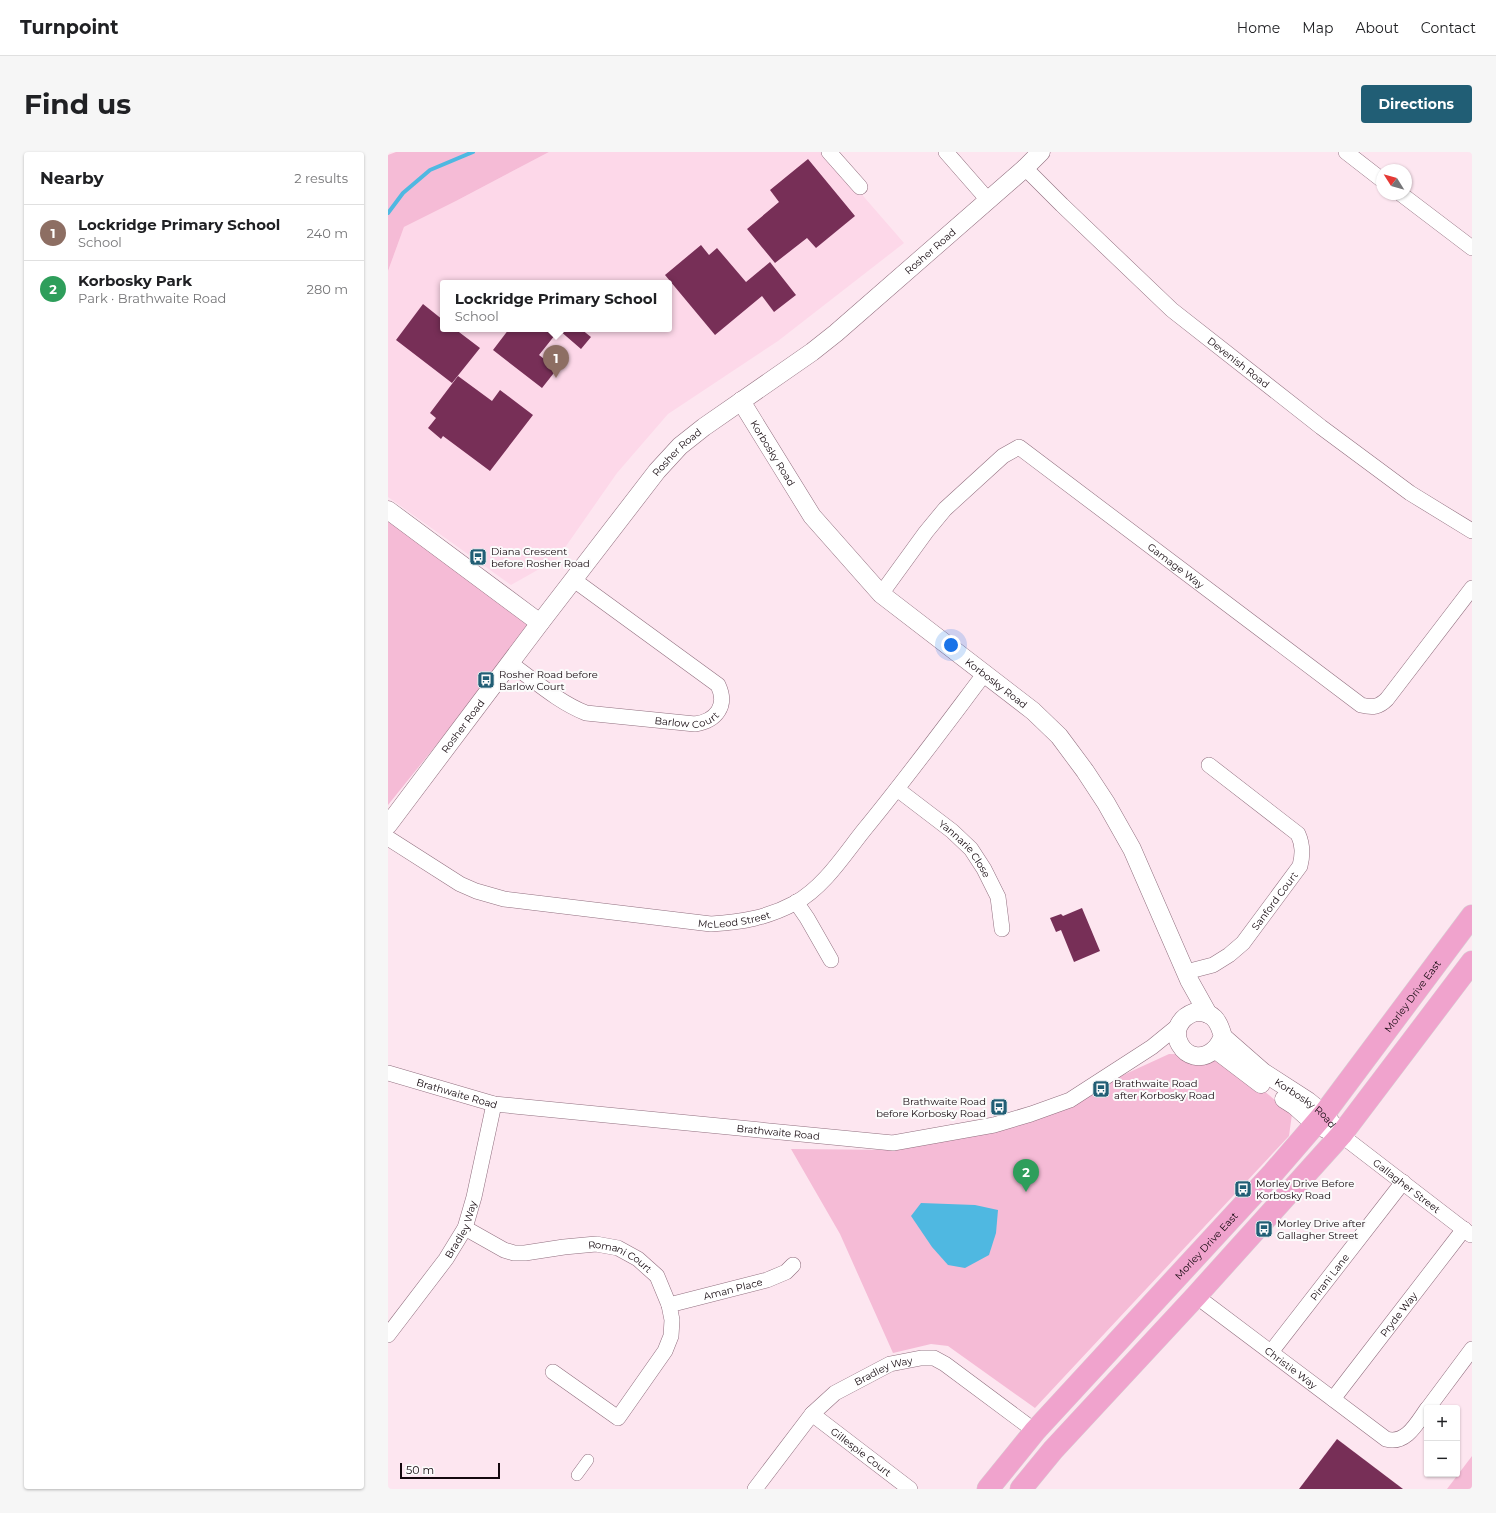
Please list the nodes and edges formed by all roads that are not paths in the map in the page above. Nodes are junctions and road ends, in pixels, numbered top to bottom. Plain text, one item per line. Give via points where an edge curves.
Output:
1 (828, 152) edge
2 (946, 152) edge
3 (1040, 152) edge
4 (1346, 152) edge
5 (1025, 168) junction
6 (1376, 175) edge
7 (860, 187) dead end
8 (988, 200) junction
9 (1409, 200) edge
10 (1472, 248) edge
11 (741, 402) junction
12 (388, 510) edge
13 (1472, 531) edge
14 (574, 580) junction
15 (1472, 588) edge
16 (881, 594) junction
17 (540, 623) junction
18 (510, 663) junction
19 (985, 673) junction
20 (1209, 765) dead end
21 (897, 789) junction
22 (388, 825) edge
23 (388, 838) edge
24 (796, 902) junction
25 (1472, 916) edge
26 (1002, 929) dead end
27 (831, 960) dead end
28 (1472, 962) edge
29 (1188, 976) junction
30 (1208, 1014) junction
31 (1181, 1022) junction
32 (1219, 1043) junction
33 (1179, 1045) junction
34 (1152, 1047) junction
35 (388, 1073) edge
36 (494, 1104) junction
37 (1319, 1119) junction
38 (1341, 1135) junction
39 (1402, 1182) junction
40 (465, 1228) junction
41 (1468, 1232) edge
42 (793, 1265) dead end
43 (1196, 1296) junction
44 (669, 1305) junction
45 (388, 1335) edge
46 (1472, 1349) edge
47 (1271, 1352) junction
48 (553, 1372) dead end
49 (1333, 1399) junction
50 (1429, 1405) edge
51 (1424, 1412) edge
52 (812, 1414) junction
53 (1035, 1431) junction
54 (588, 1460) dead end
55 (577, 1475) dead end
56 (755, 1489) edge
57 (910, 1489) edge
58 (988, 1489) edge
59 (1021, 1489) edge

1 - 7 street
2 - 8 street
3 - 5 street, Rosher Road
4 - 6 street
5 - 8 street, Rosher Road
5 - 13 street, Devenish Road via 1172,310 1410,493
8 - 11 street, Rosher Road via 836,333
9 - 10 street
11 - 14 street, Rosher Road via 680,446 657,471
11 - 16 street, Korbosky Road via 812,516
12 - 17 street
14 - 17 street, Rosher Road
14 - 18 street, Barlow Court via 718,685 721,703 718,712 705,723 695,724 586,713 562,701
15 - 16 street, Gamage Way via 1388,698 1376,706 1361,705 1019,447 1003,456 945,510
16 - 19 street, Korbosky Road
17 - 18 street, Rosher Road
18 - 22 street, Rosher Road
19 - 21 street, McLeod Street
19 - 29 street, Korbosky Road via 1033,711 1059,736 1085,771 1132,849
20 - 29 street, Sanford Court via 1298,834 1302,842 1303,856 1300,866 1243,943 1213,965
21 - 24 street, McLeod Street via 835,867 817,886
21 - 26 street, Yannarie Close via 952,831 971,849 998,897
23 - 24 street, McLeod Street via 460,884 504,899 711,924 761,918
24 - 27 street
25 - 37 main road, Morley Drive East
28 - 38 main road
29 - 30 street, Korbosky Road
29 - 31 street
30 - 31 street via 1188,1014
30 - 32 street via 1218,1023
31 - 33 street via 1177,1031
31 - 34 street, Brathwaite Road
32 - 33 street via 1210,1053 1203,1056 1190,1054
32 - 37 street, Korbosky Road via 1242,1071
33 - 34 street, Brathwaite Road
34 - 36 street, Brathwaite Road via 1070,1100 994,1125 893,1143
35 - 36 street, Brathwaite Road
36 - 40 street, Bradley Way
37 - 38 street, Korbosky Road
37 - 53 main road, Morley Drive East via 1273,1173
38 - 39 street, Gallagher Street
38 - 43 main road
39 - 41 street, Gallagher Street
39 - 47 street, Pirani Lane
40 - 44 street, Romani Court via 514,1253 596,1244 618,1248 638,1258 657,1276
40 - 45 street, Bradley Way via 446,1259
41 - 49 street, Pryde Way
42 - 44 street, Aman Place via 786,1272 767,1280
43 - 47 street, Christie Way
43 - 59 main road via 1053,1450
44 - 48 street, Romani Court via 672,1320 671,1336 665,1351 618,1418
46 - 50 street
47 - 49 street, Christie Way
49 - 51 street, Christie Way via 1386,1439 1394,1441 1402,1439
52 - 53 street, Bradley Way via 835,1393 890,1364 934,1358
52 - 56 street, Bradley Way
52 - 57 street, Gillespie Court
53 - 58 main road, Morley Drive East
54 - 55 street

